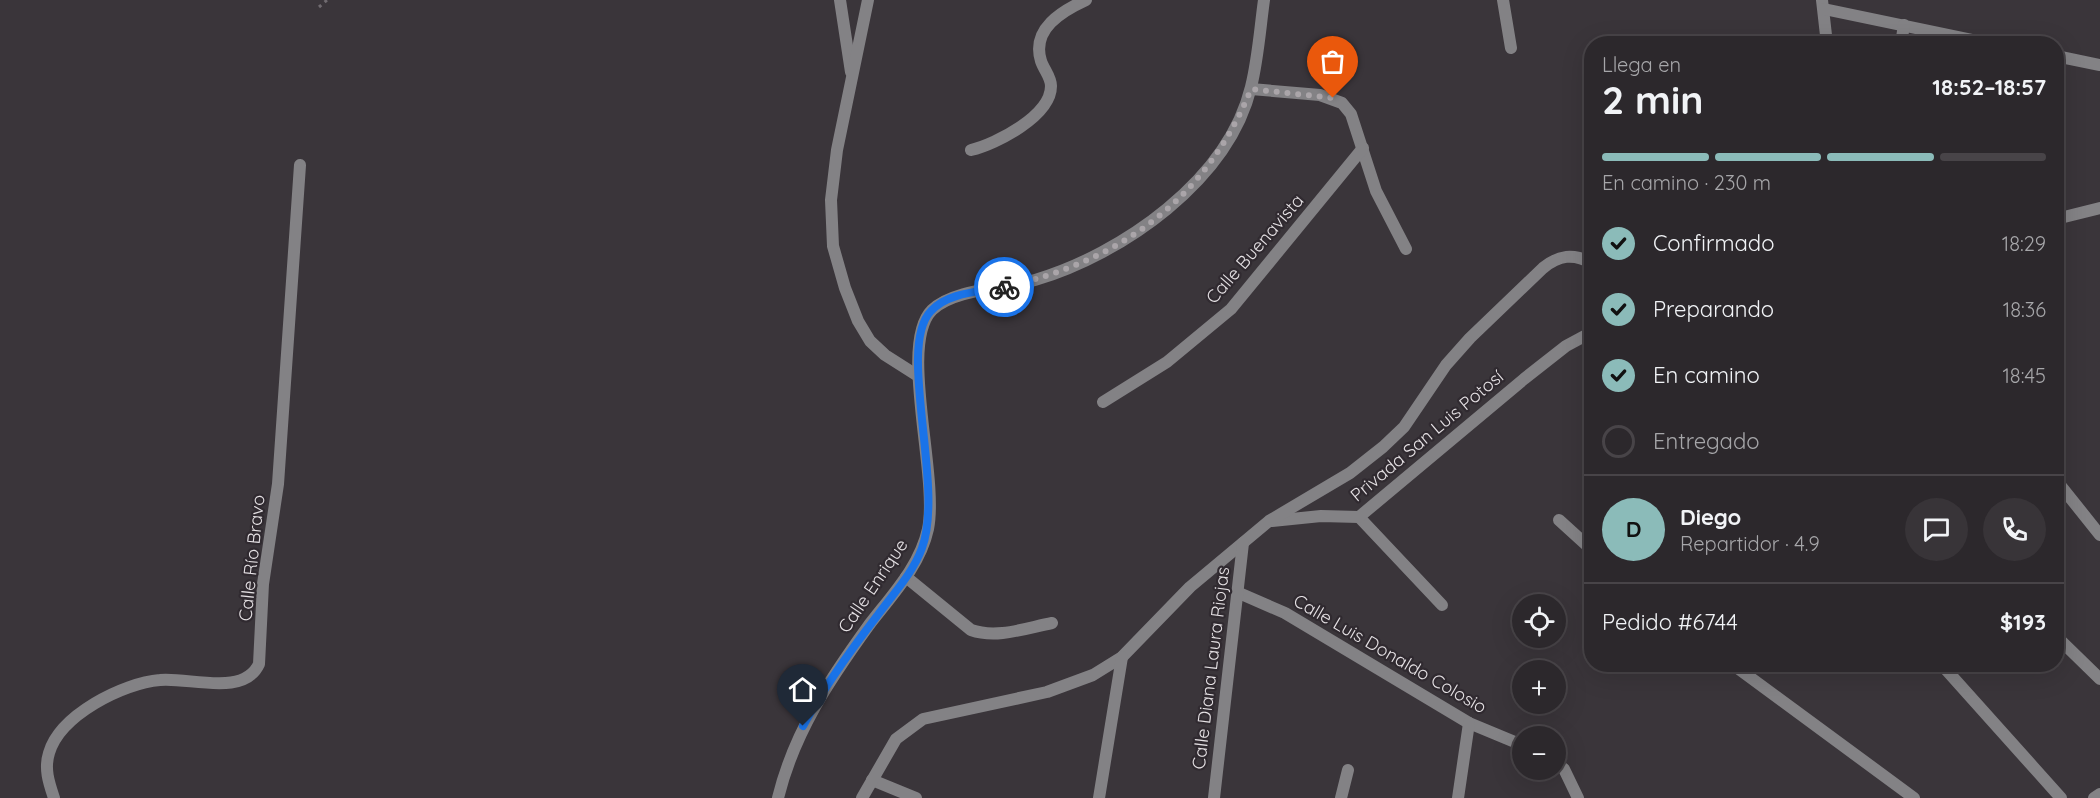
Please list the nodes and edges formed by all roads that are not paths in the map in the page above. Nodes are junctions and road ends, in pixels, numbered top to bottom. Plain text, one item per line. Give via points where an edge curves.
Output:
1 (840, 0) edge
2 (868, 0) edge
3 (1086, 0) edge
4 (1264, 0) edge
5 (1503, 0) edge
6 (1823, 4) edge
7 (1904, 25) junction
8 (1826, 36) edge
9 (1902, 36) edge
10 (1957, 36) edge
11 (1511, 48) dead end
12 (2064, 58) edge
13 (2100, 65) edge
14 (851, 73) junction
15 (1251, 89) junction
16 (1363, 148) junction
17 (971, 150) dead end
18 (300, 165) dead end
19 (2100, 208) edge
20 (2064, 217) edge
21 (1406, 249) dead end
22 (1584, 259) edge
23 (1584, 336) edge
24 (918, 376) junction
25 (1103, 402) dead end
26 (2064, 490) edge
27 (1359, 517) junction
28 (1560, 520) dead end
29 (1269, 521) junction
30 (2100, 535) edge
31 (1584, 542) edge
32 (1244, 543) junction
33 (906, 577) junction
34 (1239, 593) junction
35 (1442, 605) dead end
36 (1052, 623) dead end
37 (2064, 644) edge
38 (1122, 657) junction
39 (1743, 672) edge
40 (1948, 672) edge
41 (2100, 680) edge
42 (1469, 723) junction
43 (1512, 741) edge
44 (1348, 770) dead end
45 (1566, 773) edge
46 (872, 780) junction
47 (1900, 786) junction
48 (2100, 794) edge
49 (54, 798) edge
50 (778, 798) edge
51 (862, 798) edge
52 (916, 798) edge
53 (1099, 798) edge
54 (1214, 798) edge
55 (1341, 798) edge
56 (1458, 798) edge
57 (1578, 798) edge
58 (1892, 798) edge
59 (1914, 798) edge
60 (2061, 798) edge
61 (2094, 798) edge

1 - 14 street
2 - 14 street
3 - 17 street via 1057,15 1042,35 1040,57 1052,89 1045,103 1034,116 999,141
4 - 15 street, Calle Enrique
5 - 11 street
6 - 7 street
6 - 8 street
7 - 9 street
7 - 10 street
12 - 13 street
14 - 24 street via 831,200 833,246 845,288 870,341
15 - 16 street via 1333,98 1351,114
15 - 24 street, Calle Enrique via 1239,119 1202,176 1177,203 1148,225 1079,263 1037,279 953,297 931,311 918,339
16 - 21 street via 1376,192
16 - 25 street, Calle Buenavista via 1231,309 1167,362
18 - 49 street, Calle Río Bravo via 278,484 263,584 259,664 254,674 242,680 161,680 120,691 89,707 64,729 49,751 46,768
19 - 20 street
22 - 29 street via 1568,256 1555,259 1512,295 1446,365 1404,427 1367,460
23 - 27 street, Privada San Luis Potosí via 1524,379
24 - 33 street, Calle Enrique via 930,510 923,545
26 - 30 street
27 - 29 street, Privada San Luis Potosí
27 - 35 street
28 - 31 street
29 - 32 street
32 - 34 street, Calle Diana Laura Riojas
32 - 38 street via 1190,587
33 - 36 street via 979,633 1004,633
33 - 50 street, Calle Enrique via 818,698 789,757
34 - 42 street, Calle Luis Donaldo Colosio via 1293,618
34 - 54 street, Calle Diana Laura Riojas
37 - 41 street
38 - 46 street via 1093,675 1047,692 923,719 896,739
38 - 53 street
39 - 47 street
40 - 60 street
42 - 43 street, Calle Luis Donaldo Colosio
42 - 56 street
44 - 55 street
45 - 57 street
46 - 51 street
46 - 52 street
47 - 58 street
47 - 59 street
48 - 61 street

